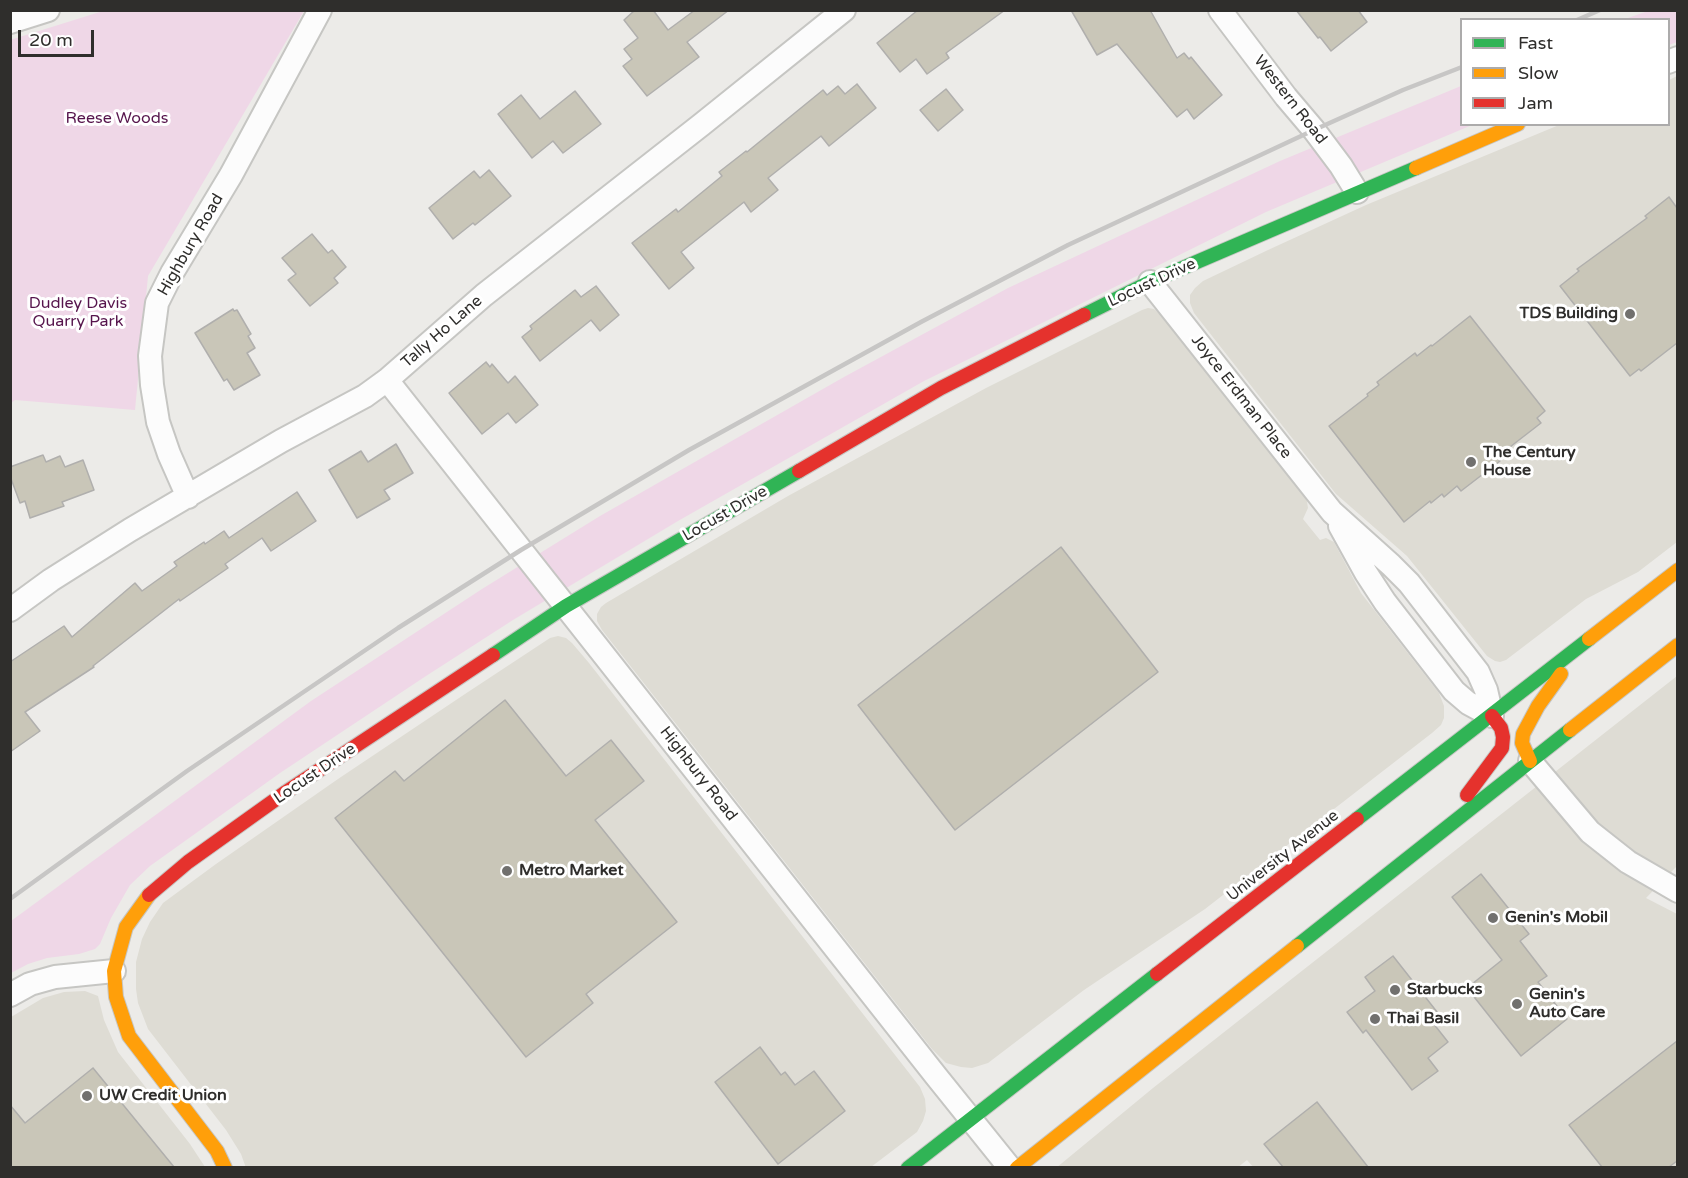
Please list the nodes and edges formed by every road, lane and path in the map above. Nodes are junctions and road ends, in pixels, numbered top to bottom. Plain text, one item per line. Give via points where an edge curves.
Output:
1 (48, 10) edge
2 (320, 10) edge
3 (844, 10) edge
4 (1220, 10) edge
5 (10, 22) edge
6 (1513, 126) edge
7 (1357, 192) junction
8 (1150, 282) junction
9 (387, 380) junction
10 (188, 497) junction
11 (1332, 512) junction
12 (1677, 570) edge
13 (566, 606) junction
14 (10, 610) edge
15 (1605, 627) junction
16 (1677, 645) edge
17 (1492, 716) junction
18 (1530, 761) junction
19 (1434, 837) junction
20 (1677, 891) edge
21 (114, 971) junction
22 (10, 995) edge
23 (971, 1119) junction
24 (225, 1167) edge
25 (908, 1167) edge
26 (1010, 1167) edge
27 (1017, 1167) edge

1 - 5 street
2 - 10 street, Highbury Road via 157,303 150,356 152,385 158,422
3 - 9 street, Tally Ho Lane via 484,295
4 - 7 street, Western Road
6 - 7 main road, Locust Drive
7 - 8 main road, Locust Drive
8 - 11 street, Joyce Erdman Place
8 - 13 main road, Locust Drive via 941,388
9 - 10 street, Tally Ho Lane
9 - 13 street, Highbury Road
10 - 14 street, Tally Ho Lane via 51,580
11 - 17 street, Joyce Erdman Place via 1398,620 1460,697
11 - 17 street, Joyce Erdman Place via 1401,574 1478,672
12 - 15 main road, University Avenue
13 - 21 main road, Locust Drive via 286,792 188,862 150,893 126,927
13 - 23 street, Highbury Road
15 - 17 main road, University Avenue
15 - 18 main road via 1550,688 1526,726 1522,743
16 - 18 main road
17 - 19 main road via 1501,728 1502,748
17 - 23 main road, University Avenue
18 - 19 main road
18 - 20 street via 1590,832 1628,862
19 - 27 main road
21 - 22 street via 55,977
21 - 24 main road via 116,997 129,1036
23 - 25 main road, University Avenue
23 - 26 street, Highbury Road

